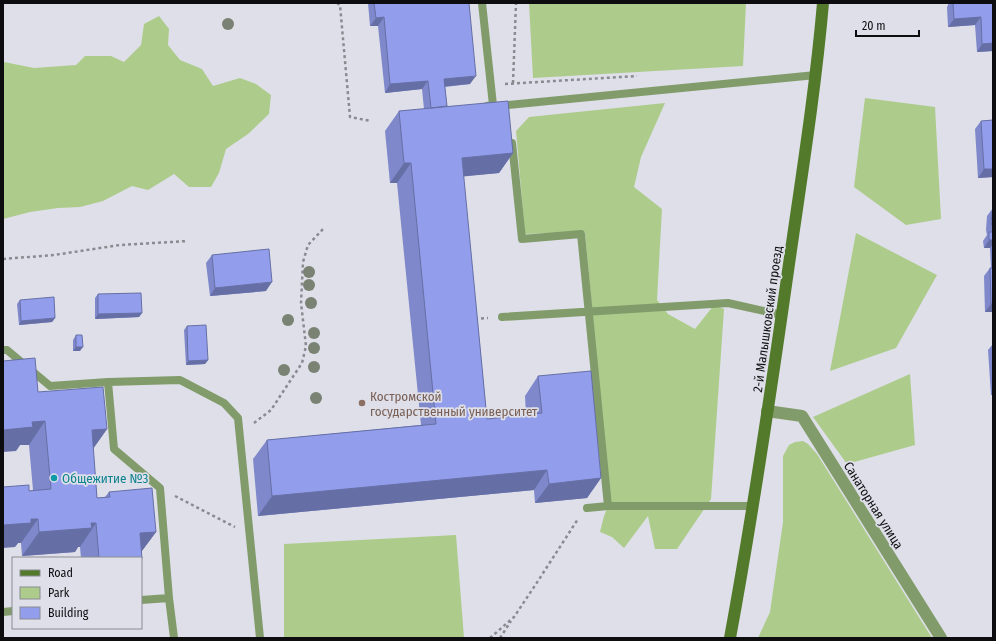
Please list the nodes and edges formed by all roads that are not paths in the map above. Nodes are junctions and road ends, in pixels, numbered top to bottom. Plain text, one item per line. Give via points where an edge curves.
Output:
1 (482, 3) edge
2 (823, 3) edge
3 (816, 75) junction
4 (493, 105) junction
5 (478, 108) edge
6 (511, 136) edge
7 (589, 312) junction
8 (782, 315) junction
9 (502, 317) road end
10 (3, 350) edge
11 (108, 382) junction
12 (768, 411) junction
13 (608, 506) junction
14 (752, 506) junction
15 (587, 508) road end
16 (169, 598) junction
17 (142, 600) edge
18 (174, 638) edge
19 (260, 638) edge
20 (730, 638) edge
21 (941, 638) edge

1 - 4 lane
2 - 3 street, 2-й Малышковский проезд
3 - 4 lane via 508,109
3 - 8 street, 2-й Малышковский проезд
4 - 5 lane
6 - 7 lane via 522,239 581,234
7 - 8 lane via 728,303
7 - 9 lane
7 - 13 lane
8 - 12 street, 2-й Малышковский проезд
10 - 11 lane via 7,350 50,386
11 - 16 lane via 114,449 160,488
11 - 19 lane via 180,380 224,403 238,418
12 - 14 street, 2-й Малышковский проезд
12 - 21 street, Санаторная улица via 802,416
13 - 14 lane
13 - 15 lane
14 - 20 street, 2-й Малышковский проезд
16 - 17 lane
16 - 18 lane

